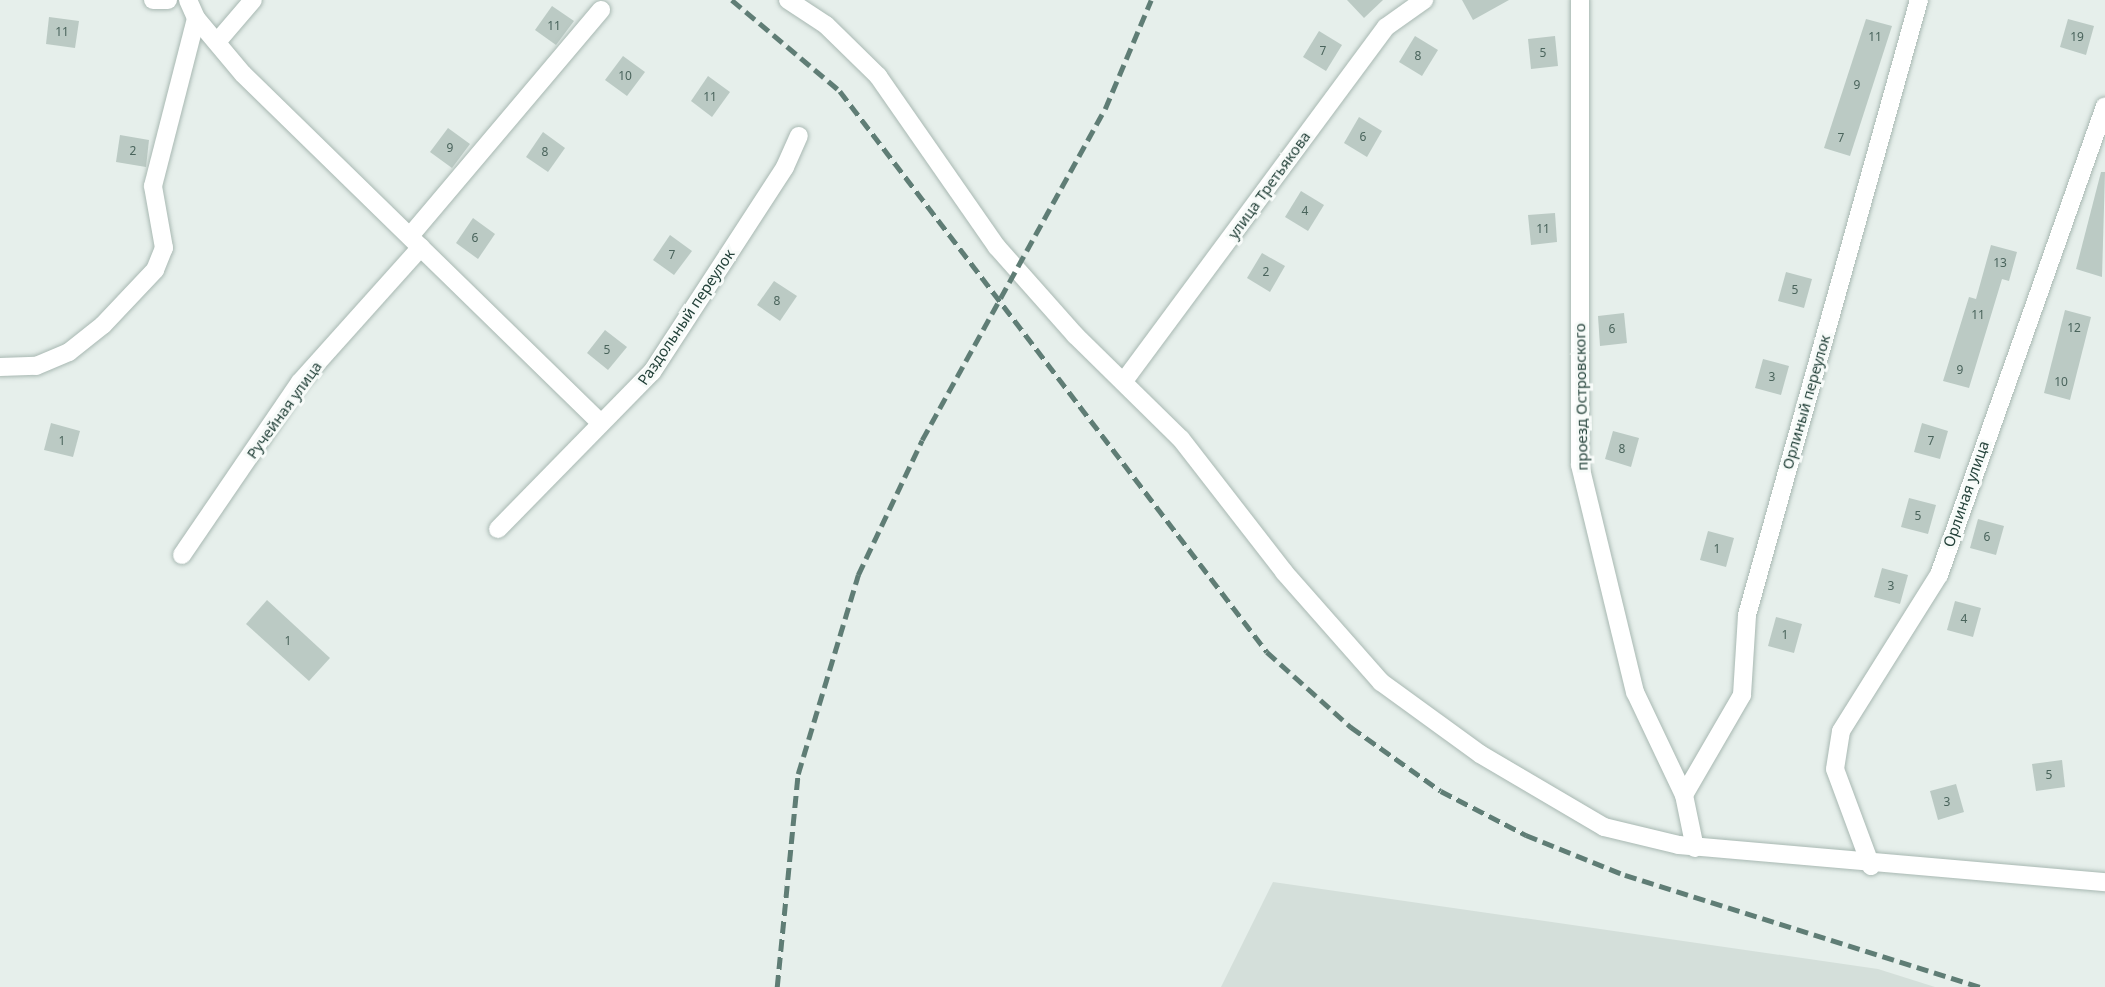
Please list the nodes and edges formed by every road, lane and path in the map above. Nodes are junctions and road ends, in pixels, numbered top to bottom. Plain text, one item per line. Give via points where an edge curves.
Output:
1 (153, 0) edge
2 (168, 0) edge
3 (188, 0) edge
4 (253, 0) edge
5 (788, 0) edge
6 (1424, 0) edge
7 (1580, 0) edge
8 (1919, 0) edge
9 (601, 9) dead end
10 (196, 18) junction
11 (216, 42) junction
12 (2105, 107) edge
13 (799, 136) dead end
14 (415, 242) junction
15 (0, 367) edge
16 (1124, 381) junction
17 (601, 423) junction
18 (498, 529) dead end
19 (182, 555) dead end
20 (1684, 795) junction
21 (1695, 848) junction
22 (1871, 866) junction
23 (2105, 882) edge

1 - 2 street
3 - 10 street
4 - 11 street
5 - 16 street via 826,25 878,76 997,247
6 - 16 street, улица Третьякова via 1386,27
7 - 20 street, проезд Островского via 1580,465 1635,692
8 - 20 street, Орлиный переулок via 1747,615 1742,695
9 - 14 street, Ручейная улица
10 - 11 street
10 - 15 street via 155,176 154,207 164,248 154,270 103,325 69,352 36,366
11 - 14 street via 243,74
12 - 22 street, Орлиная улица via 1939,575 1841,732 1835,769
13 - 17 street, Раздольный переулок via 785,167 652,372
14 - 17 street
14 - 19 street, Ручейная улица via 300,382
16 - 21 street via 1181,439 1284,572 1381,682 1480,754 1604,827
17 - 18 street, Раздольный переулок
20 - 21 street, проезд Островского
21 - 22 street
22 - 23 street

